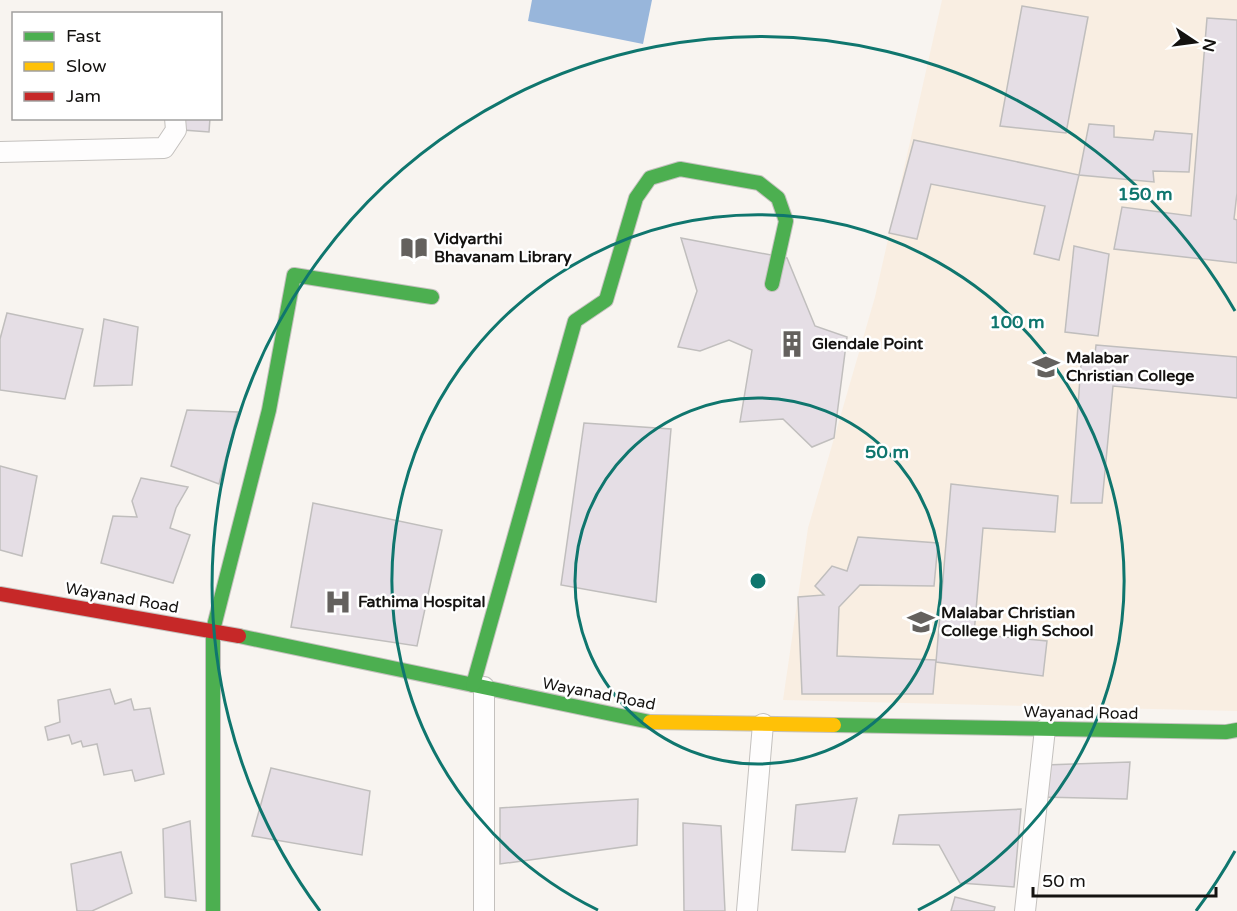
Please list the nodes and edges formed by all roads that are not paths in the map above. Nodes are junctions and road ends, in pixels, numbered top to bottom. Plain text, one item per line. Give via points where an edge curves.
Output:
1 (175, 120) edge
2 (0, 152) edge
3 (772, 284) dead end
4 (432, 297) dead end
5 (0, 594) edge
6 (213, 630) junction
7 (479, 686) junction
8 (763, 724) junction
9 (1044, 729) junction
10 (1237, 730) edge
11 (213, 911) edge
12 (484, 911) edge
13 (747, 911) edge
14 (1025, 911) edge

1 - 2 street via 176,130 164,148
3 - 7 street via 786,221 777,198 759,183 680,169 650,178 636,198 606,300 575,321
4 - 6 street via 294,275 269,411
5 - 6 street, Wayanad Road
6 - 7 street, Wayanad Road
6 - 11 street
7 - 8 street, Wayanad Road via 651,722
7 - 12 street
8 - 9 street, Wayanad Road
8 - 13 street
9 - 10 street, Wayanad Road
9 - 14 street

